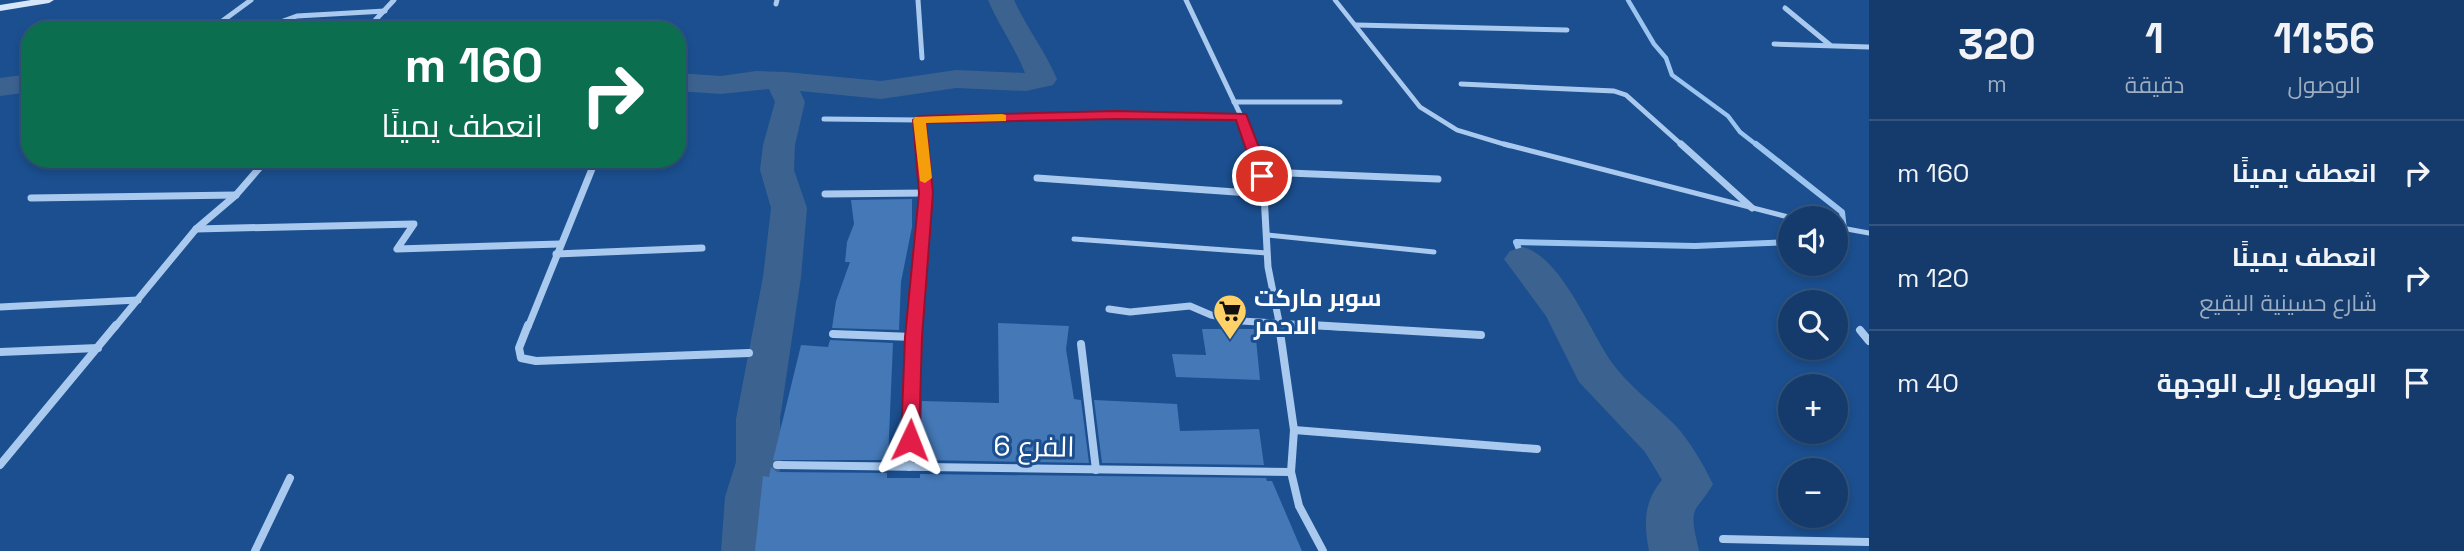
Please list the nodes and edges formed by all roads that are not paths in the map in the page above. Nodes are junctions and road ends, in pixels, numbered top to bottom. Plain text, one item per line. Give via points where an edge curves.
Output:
1 (49, 0) edge
2 (251, 0) edge
3 (394, 0) edge
4 (918, 0) edge
5 (1186, 0) edge
6 (1335, 0) edge
7 (0, 8) edge
8 (1785, 8) dead end
9 (384, 11) junction
10 (222, 21) edge
11 (283, 21) edge
12 (375, 21) edge
13 (1356, 25) junction
14 (1567, 30) dead end
15 (1774, 44) dead end
16 (1831, 46) junction
17 (1869, 47) edge
18 (922, 58) dead end
19 (1461, 85) dead end
20 (1234, 102) junction
21 (1340, 102) dead end
22 (1241, 116) junction
23 (824, 119) dead end
24 (919, 120) junction
25 (260, 168) edge
26 (592, 168) edge
27 (1261, 172) junction
28 (1037, 178) dead end
29 (1438, 179) dead end
30 (926, 193) junction
31 (825, 194) dead end
32 (1264, 194) junction
33 (236, 195) junction
34 (31, 198) dead end
35 (1752, 208) junction
36 (1778, 214) edge
37 (196, 229) junction
38 (1848, 229) edge
39 (1866, 232) edge
40 (1268, 235) junction
41 (1074, 239) dead end
42 (560, 244) junction
43 (702, 248) dead end
44 (1434, 252) dead end
45 (1267, 253) junction
46 (556, 254) junction
47 (138, 300) junction
48 (0, 307) edge
49 (1109, 309) dead end
50 (1279, 322) junction
51 (1860, 330) dead end
52 (833, 334) dead end
53 (1481, 335) dead end
54 (913, 337) junction
55 (1869, 341) edge
56 (1081, 344) dead end
57 (98, 348) junction
58 (0, 352) edge
59 (749, 353) dead end
60 (1294, 430) junction
61 (1537, 449) dead end
62 (777, 465) dead end
63 (0, 466) edge
64 (909, 467) junction
65 (1096, 470) junction
66 (1290, 472) junction
67 (290, 478) dead end
68 (1723, 538) dead end
69 (1869, 542) edge
70 (255, 551) edge
71 (1323, 551) edge

1 - 7 main road
2 - 10 street
3 - 9 street
4 - 18 street
5 - 20 street
6 - 13 lane
8 - 16 street
9 - 11 street via 297,16
9 - 12 street
13 - 14 street
13 - 35 lane via 1420,107 1452,129
15 - 16 street
16 - 17 street
19 - 35 street via 1626,94
20 - 21 street
20 - 22 street
22 - 24 street
22 - 27 street
23 - 24 street
24 - 30 street
25 - 33 street
26 - 42 street
27 - 29 street
27 - 32 street
28 - 32 street
30 - 31 street
30 - 54 street
32 - 40 street
33 - 34 street
33 - 37 street
35 - 36 lane
37 - 42 street via 414,224 397,249
37 - 47 street
38 - 39 lane
40 - 44 lane
40 - 45 street
41 - 45 lane
42 - 46 street
43 - 46 street
45 - 50 street
46 - 59 street via 519,348 521,358
47 - 48 street
47 - 57 street
49 - 50 street via 1130,312 1190,306 1241,321
50 - 53 street
50 - 60 street
51 - 55 street
52 - 54 street
54 - 64 street
56 - 65 street
57 - 58 street
57 - 63 street
60 - 61 street
60 - 66 street
62 - 64 street, الفرع 6
64 - 65 street, الفرع 6
65 - 66 street, الفرع 6
66 - 71 street via 1299,506
67 - 70 street
68 - 69 street

